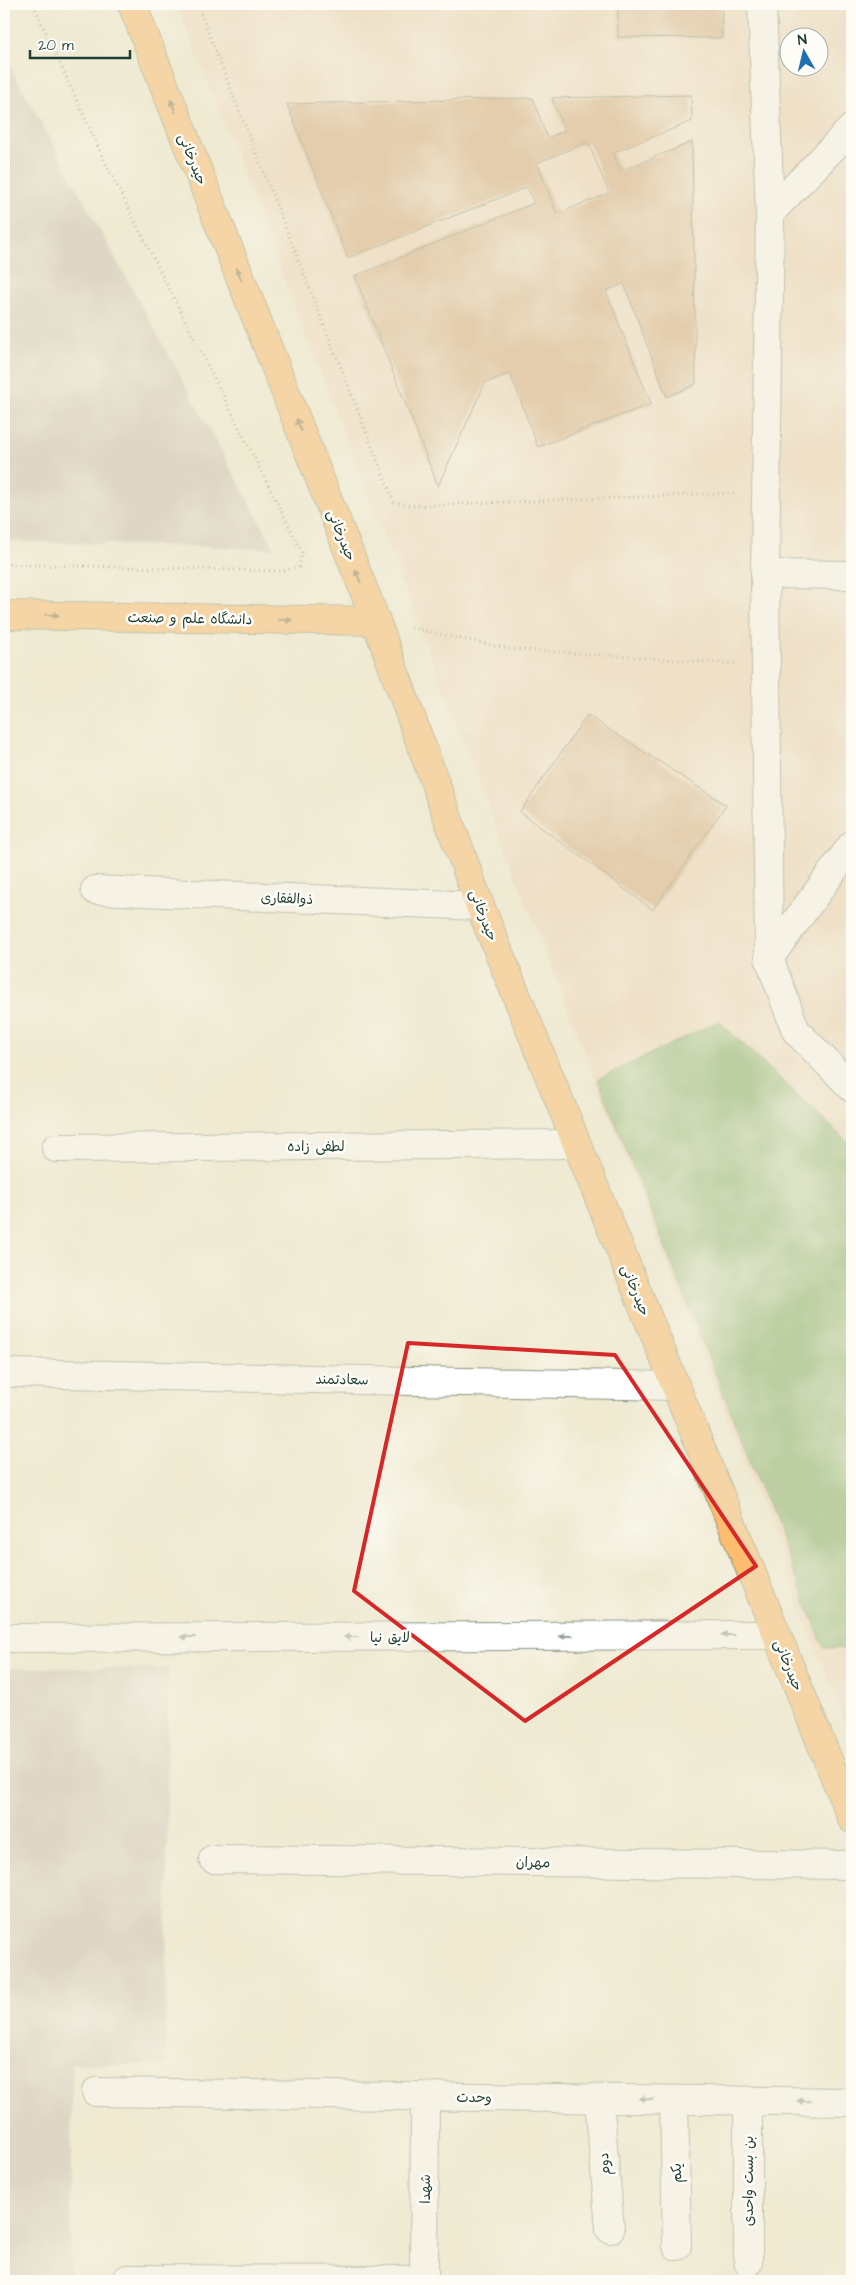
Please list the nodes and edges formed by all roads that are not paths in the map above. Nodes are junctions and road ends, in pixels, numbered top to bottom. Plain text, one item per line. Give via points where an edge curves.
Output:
1 (132, 4) edge
2 (762, 4) edge
3 (852, 128) edge
4 (770, 213) junction
5 (765, 574) junction
6 (852, 575) edge
7 (4, 615) edge
8 (376, 621) junction
9 (852, 845) edge
10 (95, 890) dead end
11 (480, 906) junction
12 (770, 958) junction
13 (852, 1088) edge
14 (577, 1144) junction
15 (56, 1148) dead end
16 (9, 1373) dead end
17 (675, 1386) junction
18 (777, 1635) junction
19 (4, 1638) edge
20 (852, 1819) edge
21 (213, 1859) dead end
22 (852, 1864) edge
23 (96, 2092) dead end
24 (426, 2097) junction
25 (599, 2099) junction
26 (674, 2100) junction
27 (748, 2101) junction
28 (852, 2102) edge
29 (610, 2229) dead end
30 (677, 2246) dead end
31 (748, 2262) dead end
32 (127, 2279) dead end
33 (424, 2281) edge

8 -> 1 main road, حیدرخانی
2 - 4 street
3 - 4 street
4 - 5 street
5 - 6 street
5 - 12 street
7 -> 8 main road, دانشگاه علم و صنعت
8 - 11 main road, حیدرخانی
9 - 12 street
10 - 11 street, ذوالفقاری
11 - 14 main road, حیدرخانی
12 - 13 street via 796,1031
14 - 15 street, لطفی زاده
14 - 17 main road, حیدرخانی
16 - 17 street, سعادتمند
17 - 18 main road, حیدرخانی
18 -> 19 street, لایق نیا
18 - 20 main road, حیدرخانی
21 - 22 street, مهران
23 - 24 street, وحدت
24 - 25 street, وحدت
24 - 33 street, شهدا
26 -> 25 street, وحدت
25 - 29 street, دوم
26 - 27 street, وحدت
26 - 30 street, یکم
28 -> 27 street, وحدت
27 - 31 street, بن بست واحدی
32 - 33 street

